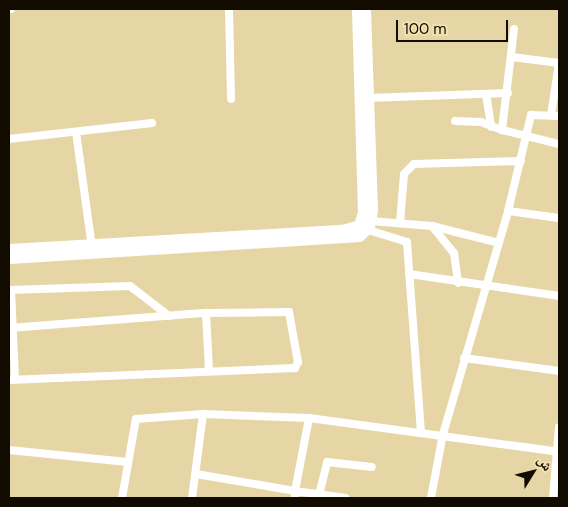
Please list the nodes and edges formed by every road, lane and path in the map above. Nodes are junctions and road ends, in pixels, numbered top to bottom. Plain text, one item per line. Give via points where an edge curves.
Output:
1 (230, 9) edge
2 (357, 9) edge
3 (365, 9) edge
4 (514, 29) dead end
5 (512, 57) junction
6 (508, 93) junction
7 (486, 94) junction
8 (365, 95) junction
9 (231, 99) dead end
10 (551, 115) junction
11 (559, 116) edge
12 (455, 121) dead end
13 (152, 123) dead end
14 (491, 127) junction
15 (502, 130) junction
16 (76, 132) junction
17 (527, 138) junction
18 (9, 139) edge
19 (559, 144) edge
20 (521, 161) junction
21 (508, 211) junction
22 (559, 218) edge
23 (400, 223) junction
24 (365, 225) junction
25 (432, 226) junction
26 (499, 243) junction
27 (9, 249) edge
28 (92, 250) junction
29 (9, 258) edge
30 (409, 274) junction
31 (458, 283) junction
32 (486, 287) junction
33 (10, 290) edge
34 (559, 296) edge
35 (206, 313) junction
36 (169, 316) junction
37 (11, 328) edge
38 (464, 358) junction
39 (209, 371) junction
40 (559, 371) edge
41 (12, 379) edge
42 (203, 414) junction
43 (309, 418) junction
44 (559, 427) edge
45 (421, 432) junction
46 (443, 434) junction
47 (9, 450) edge
48 (557, 452) edge
49 (127, 462) junction
50 (372, 467) dead end
51 (196, 474) junction
52 (319, 494) junction
53 (295, 495) edge
54 (122, 498) edge
55 (192, 498) edge
56 (346, 498) edge
57 (431, 498) edge
58 (553, 498) edge

1 - 9 street
2 - 8 street
3 - 8 street
4 - 5 street
5 - 6 street
5 - 10 street via 559,63
6 - 7 street
6 - 15 street
7 - 8 street
7 - 14 street
8 - 24 street
10 - 11 street
10 - 17 street via 531,115
12 - 14 street
13 - 16 street
14 - 15 street
15 - 17 street
16 - 18 street
16 - 28 street
17 - 19 street
17 - 20 street
20 - 21 street
20 - 23 street via 414,164 404,174
21 - 22 street
21 - 26 street
23 - 24 street
23 - 25 street
24 - 28 street via 233,241
24 - 30 street via 406,240
25 - 26 street
25 - 31 street via 454,253
26 - 32 street
27 - 28 street
28 - 29 street
30 - 31 street
30 - 45 street
31 - 32 street
32 - 34 street
32 - 38 street
33 - 36 street via 130,286
33 - 37 street
35 - 36 street
35 - 39 street
35 - 39 street via 292,313 298,362 295,368
36 - 37 street
37 - 41 street
38 - 40 street
38 - 46 street
39 - 41 street
42 - 43 street
42 - 49 street via 136,419
42 - 51 street
43 - 45 street
43 - 53 street
44 - 48 street
45 - 46 street
46 - 48 street
46 - 57 street
47 - 49 street
48 - 58 street
49 - 54 street
50 - 52 street via 327,462
51 - 53 street
51 - 55 street
52 - 53 street
52 - 56 street

